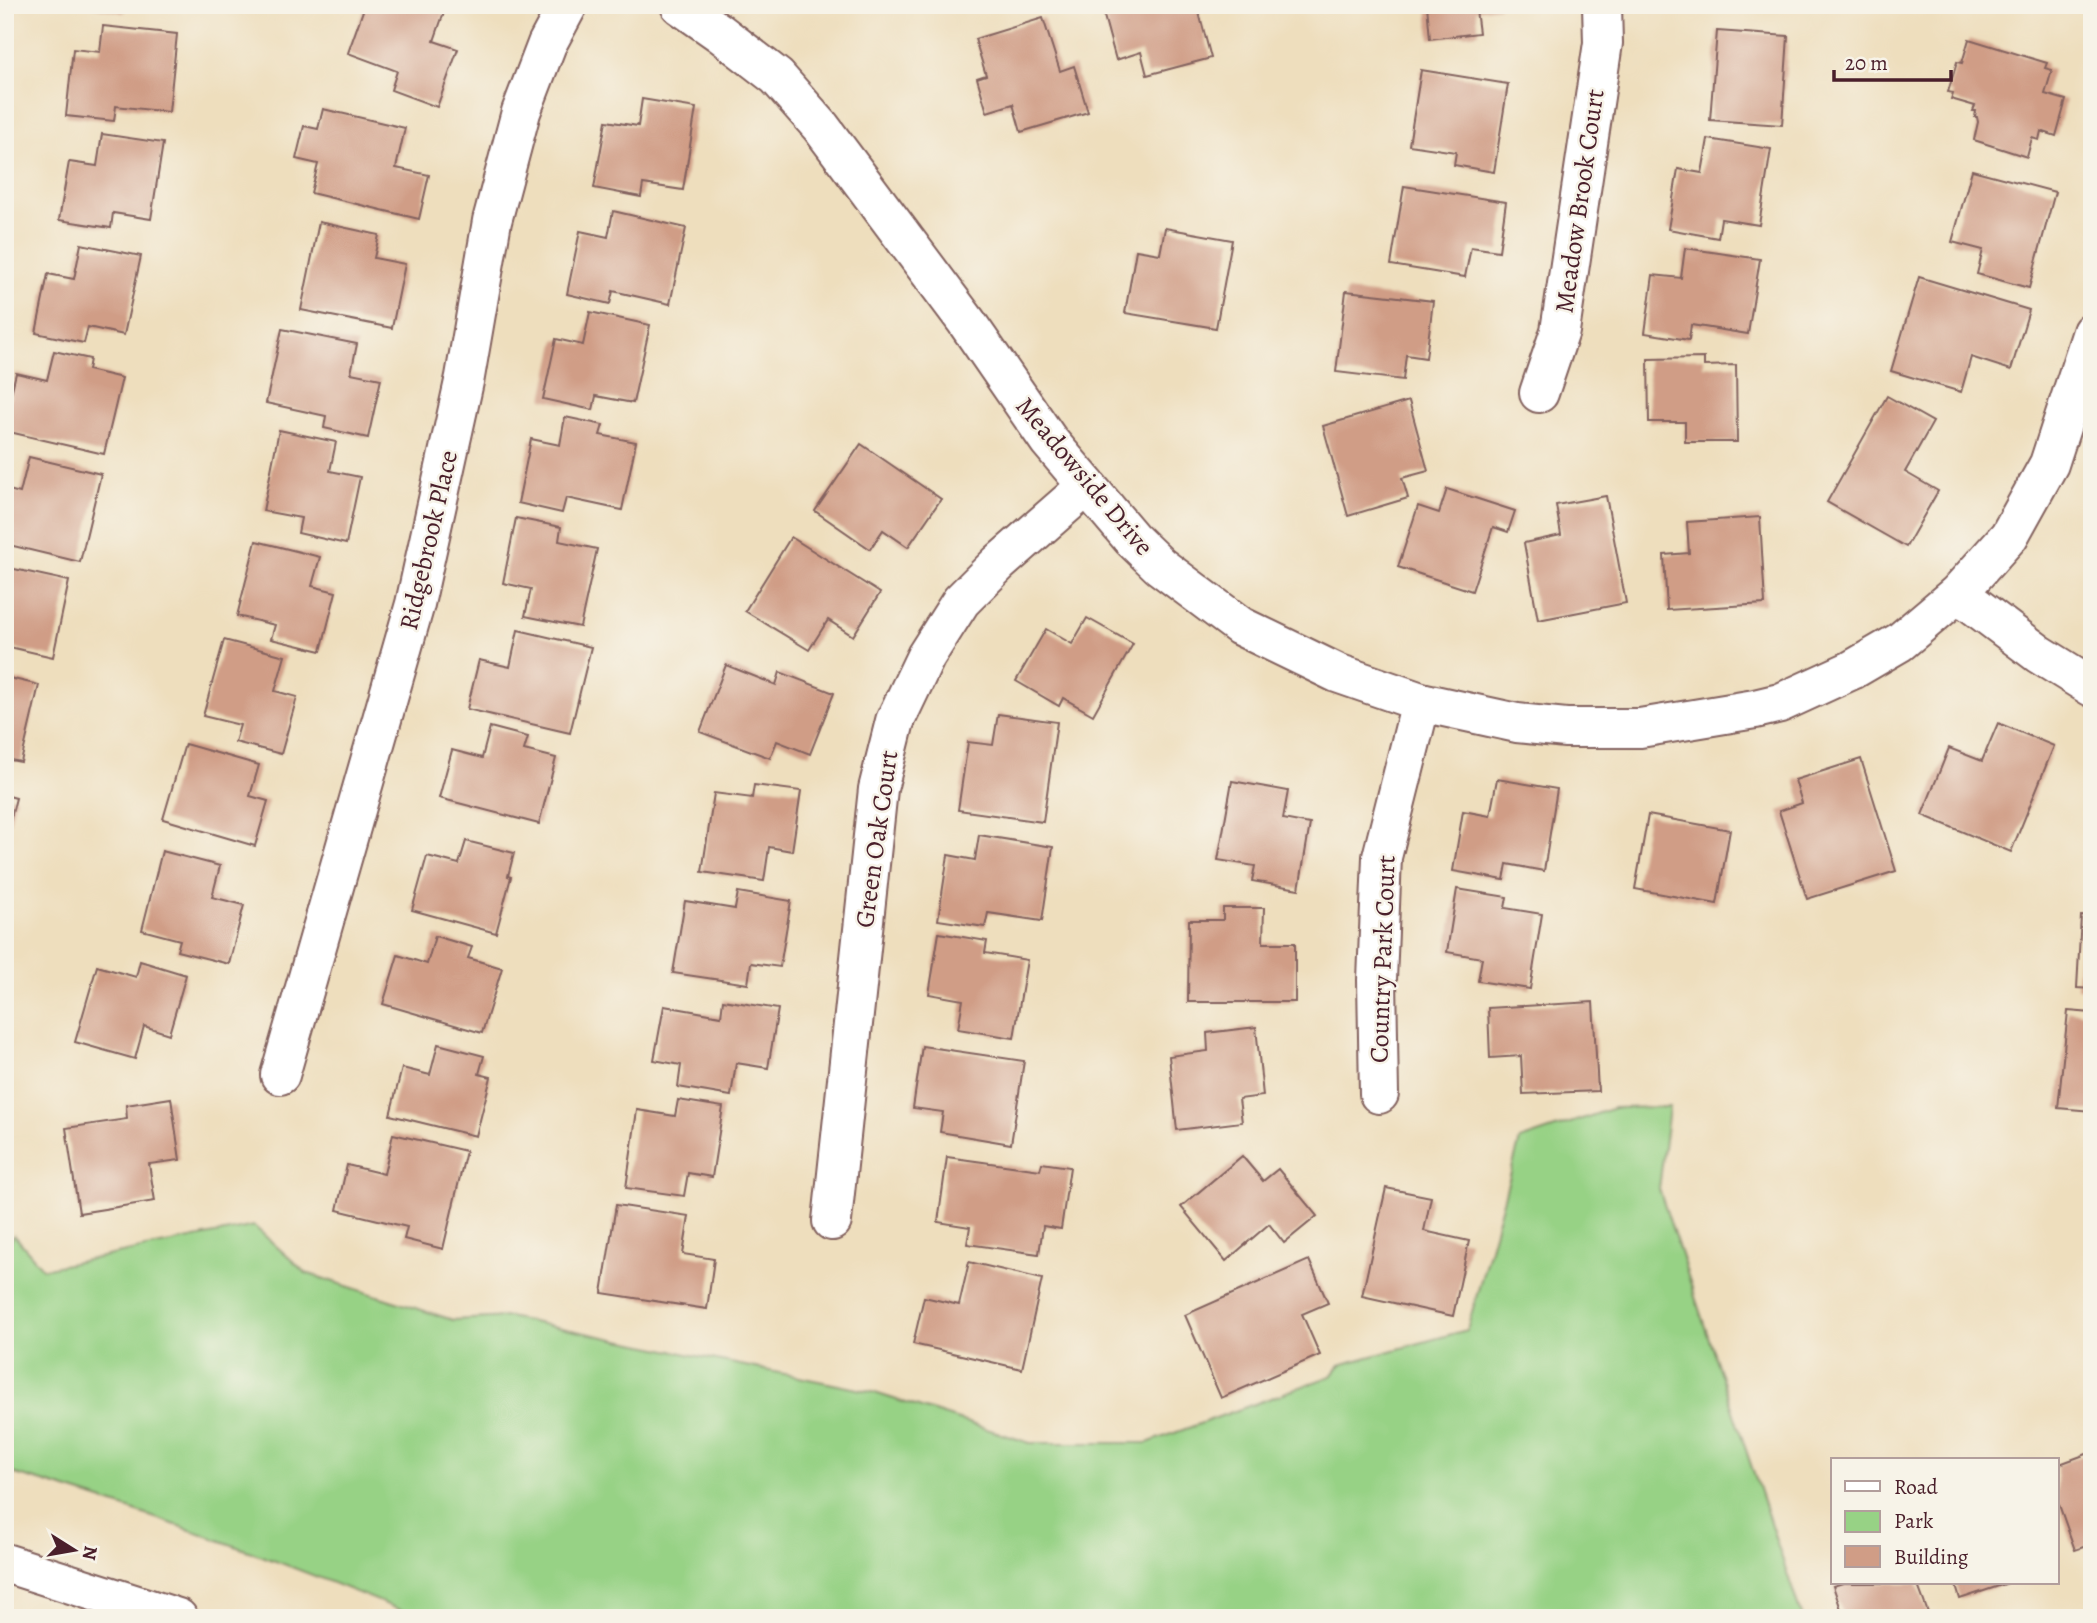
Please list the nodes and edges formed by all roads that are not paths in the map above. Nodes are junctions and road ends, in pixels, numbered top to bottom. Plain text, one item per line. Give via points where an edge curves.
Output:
1 (568, 5) edge
2 (680, 5) edge
3 (1602, 5) edge
4 (2092, 332) edge
5 (1538, 393) dead end
6 (1087, 486) junction
7 (1958, 593) junction
8 (2092, 687) edge
9 (1420, 702) junction
10 (280, 1075) dead end
11 (1379, 1094) dead end
12 (832, 1221) dead end
13 (5, 1563) edge
14 (178, 1618) edge

1 - 10 street, Ridgebrook Place via 547,44 521,113 492,221 465,377 415,604
2 - 6 street, Meadowside Drive via 777,77 821,127 1049,441
3 - 5 street, Meadow Brook Court via 1603,43 1560,331
4 - 7 street, Meadowside Drive via 2049,464 2009,536
6 - 9 street, Meadowside Drive via 1160,566 1240,626 1337,673
6 - 12 street, Green Oak Court via 961,601 926,656 895,721 878,789
7 - 8 street
7 - 9 street, Meadowside Drive via 1900,642 1852,670 1780,703 1755,709 1640,728 1566,729
9 - 11 street, Country Park Court via 1382,857
13 - 14 street

